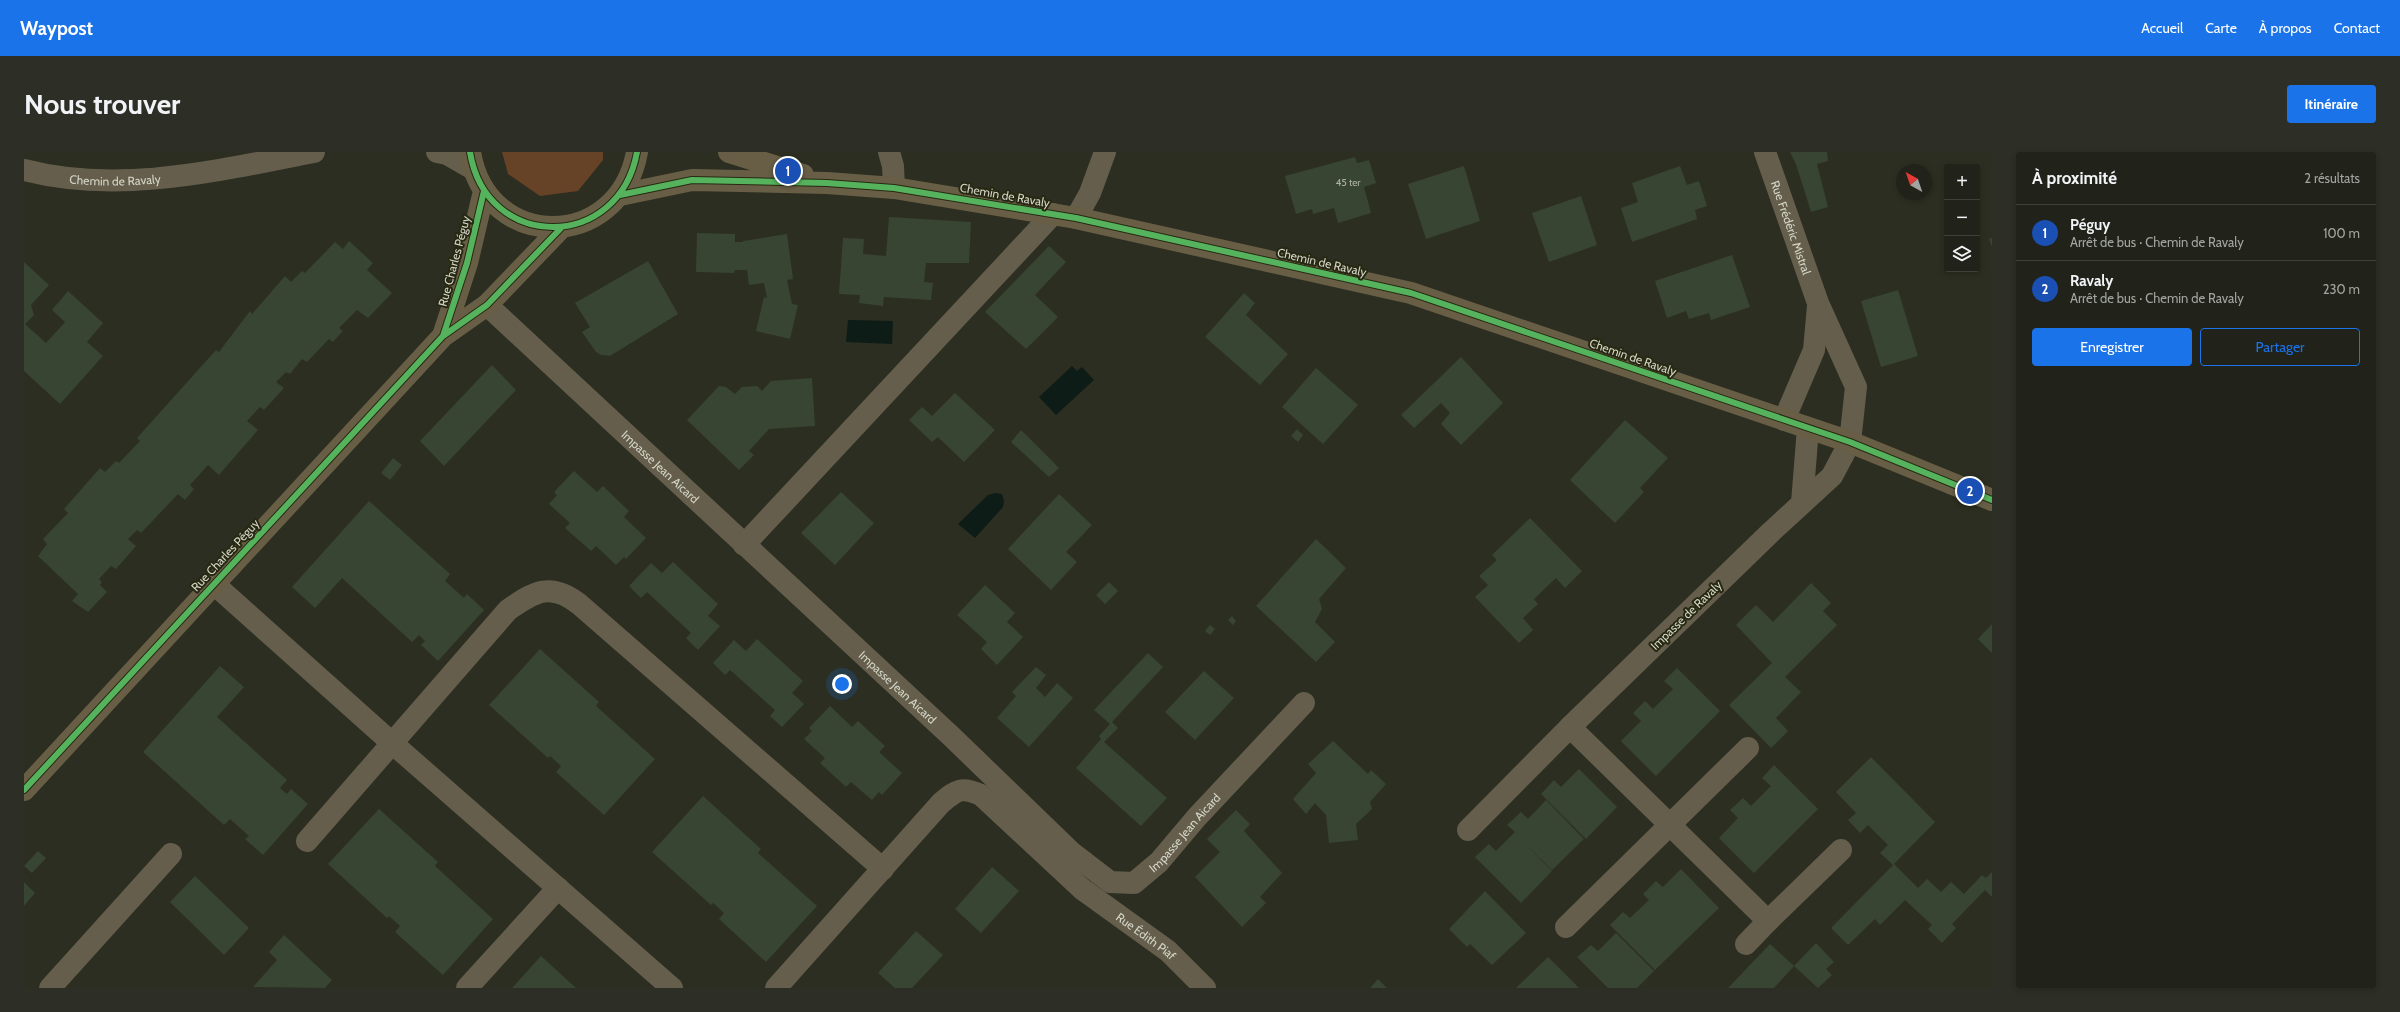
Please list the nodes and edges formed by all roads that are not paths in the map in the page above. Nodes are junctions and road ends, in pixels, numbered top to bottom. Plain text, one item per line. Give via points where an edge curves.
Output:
1 (265, 152) edge
2 (314, 152) edge
3 (436, 152) edge
4 (637, 152) edge
5 (729, 152) edge
6 (889, 152) edge
7 (1105, 152) edge
8 (1765, 152) edge
9 (472, 161) edge
10 (24, 170) edge
11 (206, 172) junction
12 (827, 183) junction
13 (894, 188) junction
14 (484, 191) junction
15 (620, 195) junction
16 (1052, 214) junction
17 (1076, 218) junction
18 (562, 227) junction
19 (1818, 303) junction
20 (487, 305) junction
21 (443, 336) junction
22 (1784, 420) junction
23 (1808, 428) junction
24 (1850, 442) junction
25 (1992, 500) edge
26 (1802, 503) junction
27 (744, 545) junction
28 (214, 584) junction
29 (1304, 703) dead end
30 (1570, 727) junction
31 (392, 744) junction
32 (1748, 748) dead end
33 (24, 790) edge
34 (1671, 825) junction
35 (1468, 830) dead end
36 (307, 841) dead end
37 (1841, 850) dead end
38 (171, 854) dead end
39 (883, 869) junction
40 (558, 888) junction
41 (1768, 921) junction
42 (1566, 927) dead end
43 (1746, 944) dead end
44 (50, 988) edge
45 (467, 988) edge
46 (672, 988) edge
47 (776, 988) edge
48 (1205, 988) edge

1 - 11 street, Chemin de Ravaly
2 - 11 street, Chemin de Ravaly
3 - 9 street
4 - 15 street via 633,172
5 - 12 street, Chemin de Ravaly
6 - 13 street via 893,166
7 - 17 street via 1090,193
8 - 19 street, Rue Frédéric Mistral
9 - 14 street
10 - 11 street, Chemin de Ravaly via 99,181
12 - 13 street, Chemin de Ravaly
12 - 15 street, Chemin de Ravaly via 692,180
13 - 16 street, Chemin de Ravaly
14 - 18 street via 502,211 525,223 551,228
14 - 21 street, Rue Charles Péguy via 467,263
15 - 18 street via 601,213 577,224
16 - 17 street, Chemin de Ravaly
16 - 27 street
17 - 22 street, Chemin de Ravaly via 1411,293
18 - 20 street, Rue Charles Péguy
19 - 22 street, Rue Frédéric Mistral via 1814,350
19 - 24 street, Rue Frédéric Mistral via 1856,387
20 - 21 street, Rue Charles Péguy
20 - 27 street, Impasse Jean Aicard
21 - 28 street, Rue Charles Péguy
22 - 23 street, Chemin de Ravaly
23 - 24 street, Chemin de Ravaly
23 - 26 street
24 - 25 street, Chemin de Ravaly
24 - 26 street, Impasse de Ravaly via 1832,476
26 - 30 street, Impasse de Ravaly
27 - 29 street, Impasse Jean Aicard via 951,736 1071,852 1110,882 1134,883 1159,862 1197,817
28 - 31 street
28 - 33 street, Rue Charles Péguy
30 - 34 street
30 - 35 street, Impasse de Ravaly
31 - 36 street
31 - 39 street via 508,610 529,595 546,590 566,594
31 - 40 street
32 - 34 street
34 - 41 street
34 - 42 street
37 - 41 street
38 - 44 street
39 - 47 street, Rue Édith Piaf
39 - 48 street, Rue Édith Piaf via 942,803 955,791 968,789 981,795 1082,889 1168,951
40 - 45 street
40 - 46 street
41 - 43 street

